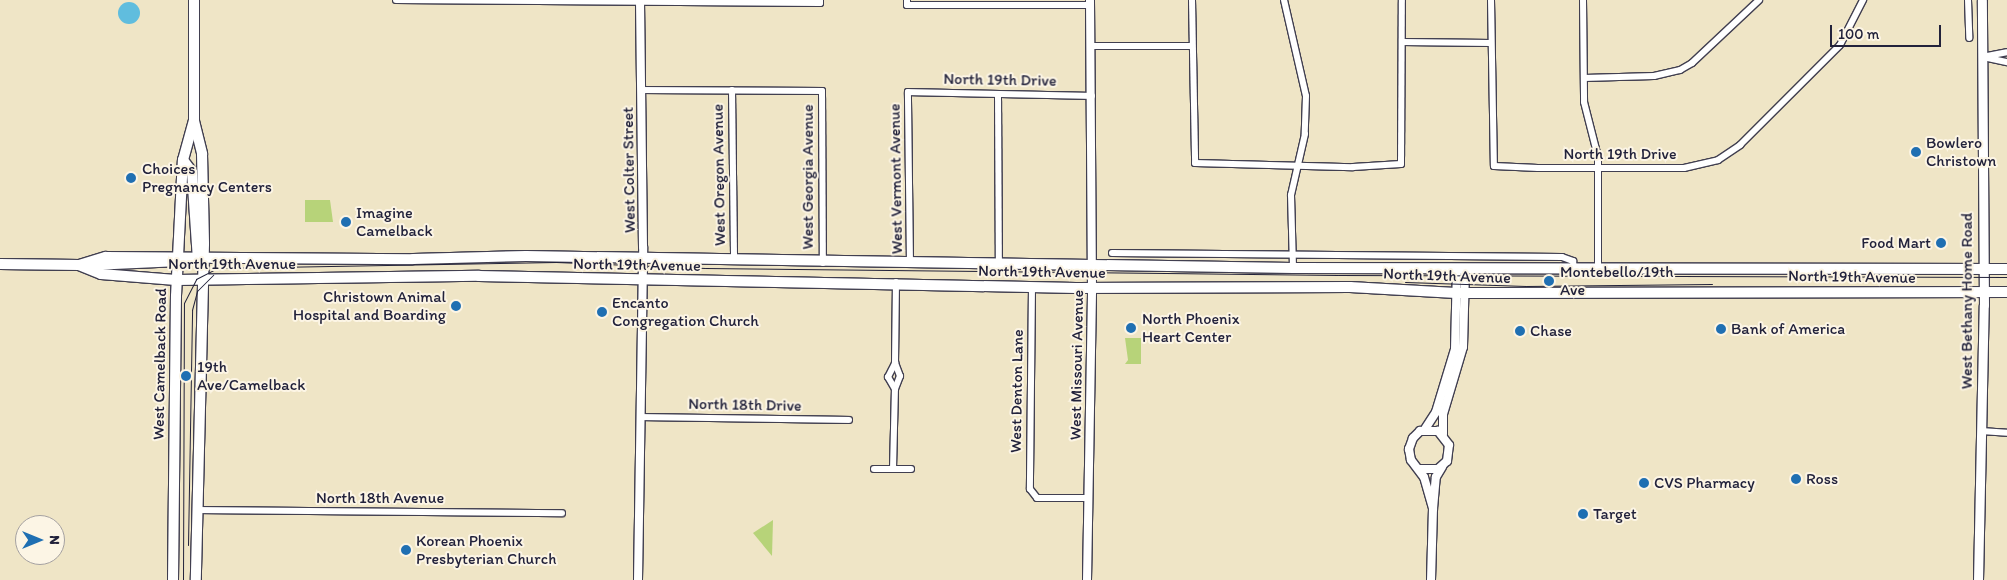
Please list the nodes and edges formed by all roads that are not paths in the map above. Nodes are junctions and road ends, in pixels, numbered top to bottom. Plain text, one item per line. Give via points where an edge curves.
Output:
1 (194, 0) edge
2 (396, 0) edge
3 (418, 0) edge
4 (530, 0) edge
5 (640, 0) edge
6 (731, 0) edge
7 (1192, 0) edge
8 (1284, 0) edge
9 (1402, 0) edge
10 (1491, 0) edge
11 (1583, 0) edge
12 (1759, 0) edge
13 (1863, 0) edge
14 (1968, 0) edge
15 (1982, 0) edge
16 (820, 2) edge
17 (907, 2) edge
18 (995, 2) edge
19 (1090, 3) edge
20 (1968, 22) junction
21 (1982, 22) junction
22 (1968, 38) dead end
23 (1402, 42) junction
24 (1491, 43) junction
25 (1091, 46) junction
26 (1192, 46) junction
27 (2007, 52) edge
28 (1982, 57) junction
29 (2007, 62) edge
30 (1584, 78) junction
31 (642, 90) junction
32 (732, 90) junction
33 (908, 92) joint
34 (998, 94) junction
35 (1092, 96) junction
36 (194, 120) junction
37 (183, 160) junction
38 (1297, 166) junction
39 (1598, 168) junction
40 (1112, 253) dead end
41 (1292, 254) junction
42 (200, 256) junction
43 (643, 258) junction
44 (177, 259) junction
45 (734, 259) junction
46 (823, 263) junction
47 (0, 264) edge
48 (910, 264) junction
49 (1092, 264) junction
50 (999, 265) junction
51 (79, 266) junction
52 (1293, 268) junction
53 (1461, 268) junction
54 (1574, 269) junction
55 (1598, 269) junction
56 (2007, 269) edge
57 (1983, 270) junction
58 (203, 274) junction
59 (176, 280) junction
60 (643, 281) junction
61 (896, 282) junction
62 (1032, 287) junction
63 (1092, 288) junction
64 (1984, 292) junction
65 (2007, 292) edge
66 (1461, 293) junction
67 (895, 363) junction
68 (895, 389) junction
69 (641, 417) junction
70 (849, 420) dead end
71 (1425, 429) junction
72 (1981, 431) junction
73 (2007, 432) edge
74 (1443, 434) junction
75 (1443, 465) junction
76 (1420, 468) junction
77 (874, 469) dead end
78 (893, 469) junction
79 (912, 470) dead end
80 (1089, 498) junction
81 (1433, 509) junction
82 (198, 510) junction
83 (562, 513) dead end
84 (173, 580) edge
85 (196, 580) edge
86 (638, 580) edge
87 (1087, 580) edge
88 (1431, 580) edge
89 (1978, 580) edge

1 - 36 main road, West Camelback Road
2 - 3 street
3 - 4 street
4 - 5 street
5 - 6 street
5 - 31 street, West Colter Street
6 - 16 street
7 - 26 street
8 - 38 street via 1306,96 1304,134
9 - 23 street
10 - 24 street
11 - 30 street
12 - 30 street via 1692,63 1680,70 1654,76
13 - 39 street, North 19th Drive via 1840,45 1740,145 1718,160 1684,168
14 - 20 street
15 - 21 main road, West Bethany Home Road
17 - 18 street
18 - 19 street
19 - 25 street, West Missouri Avenue
20 - 21 street
20 - 22 street
21 - 28 main road, West Bethany Home Road
23 - 24 street
23 - 38 street via 1401,164
24 - 39 street, North 19th Drive via 1494,166
25 - 26 street
25 - 35 street, West Missouri Avenue
26 - 38 street via 1195,163
27 - 28 street
28 - 29 street
28 - 57 main road, West Bethany Home Road
30 - 39 street via 1584,102 1595,136
31 - 32 street
31 - 43 street, West Colter Street
32 - 45 street, West Oregon Avenue
32 - 46 street, West Georgia Avenue via 822,91
33 - 34 street, North 19th Drive
33 - 48 street, West Vermont Avenue
34 - 35 street, North 19th Drive
34 - 50 street
35 - 49 street, West Missouri Avenue
36 - 37 main road, West Camelback Road
36 - 42 main road, West Camelback Road via 202,154 204,244
37 - 42 main road via 192,172
37 - 44 main road, West Camelback Road
38 - 41 street via 1292,195
39 - 55 street
40 - 41 street, North 19th Avenue
41 - 52 street
41 - 54 street, North 19th Avenue via 1562,256 1574,261
42 - 43 main road, North 19th Avenue
42 - 44 main road, North 19th Avenue
42 - 58 main road, West Camelback Road
43 - 45 main road, North 19th Avenue
43 - 60 street, West Colter Street
44 - 51 main road, North 19th Avenue via 106,257
44 - 59 main road, West Camelback Road
45 - 46 main road, North 19th Avenue
46 - 48 main road, North 19th Avenue
47 - 51 main road, North 19th Avenue
48 - 50 main road, North 19th Avenue
49 - 50 main road, North 19th Avenue
49 - 52 main road, North 19th Avenue
49 - 63 street, West Missouri Avenue
51 - 59 main road, North 19th Avenue via 101,274
52 - 53 main road, North 19th Avenue
53 - 54 main road, North 19th Avenue
53 - 66 street
54 - 55 main road, North 19th Avenue
55 - 57 main road, North 19th Avenue
56 - 57 main road, North 19th Avenue
57 - 64 main road, West Bethany Home Road
58 - 59 main road, North 19th Avenue
58 - 60 main road, North 19th Avenue via 218,279 355,280 479,276
58 - 82 main road, West Camelback Road
59 - 84 main road, West Camelback Road
60 - 61 main road, North 19th Avenue
60 - 69 street, West Colter Street
61 - 62 main road, North 19th Avenue
61 - 67 street
62 - 63 main road, North 19th Avenue
62 - 80 street, West Denton Lane via 1032,495
63 - 66 main road, North 19th Avenue via 1303,287
63 - 80 street, West Missouri Avenue
64 - 65 main road, North 19th Avenue
64 - 66 main road, North 19th Avenue
64 - 72 main road, West Bethany Home Road
66 - 71 street via 1455,349 1438,406
66 - 74 street via 1463,347 1443,414
67 - 68 street via 900,376
67 - 68 street via 888,377
68 - 78 street
69 - 70 street, North 18th Drive
69 - 86 street, West Colter Street
71 - 74 street
71 - 76 street via 1410,442 1409,454
72 - 73 street
72 - 89 main road, West Bethany Home Road
74 - 75 street via 1450,450
75 - 76 street via 1432,470
75 - 81 street via 1436,477
76 - 81 street
77 - 78 street
78 - 79 street
80 - 87 street, West Missouri Avenue
81 - 88 street
82 - 83 street, North 18th Avenue
82 - 85 main road, West Camelback Road

